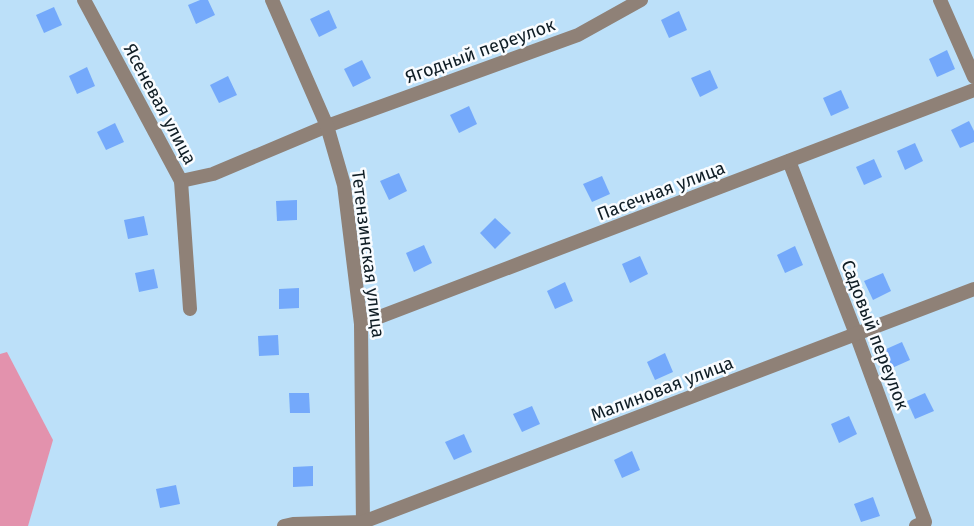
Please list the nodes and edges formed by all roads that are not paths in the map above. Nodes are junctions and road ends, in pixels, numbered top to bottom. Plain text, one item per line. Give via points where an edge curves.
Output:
1 (84, 0) edge
2 (272, 0) edge
3 (641, 0) edge
4 (940, 0) edge
5 (974, 77) edge
6 (974, 90) edge
7 (327, 126) junction
8 (789, 161) junction
9 (181, 181) junction
10 (974, 289) edge
11 (190, 309) dead end
12 (361, 324) junction
13 (856, 334) junction
14 (363, 524) edge
15 (921, 524) edge
16 (284, 526) edge

1 - 9 street, Ясеневая улица
2 - 7 street, Тетензинская улица
3 - 7 street, Ягодный переулок via 578,35
4 - 5 street
6 - 8 street, Пасечная улица
7 - 9 street, Ясеневая улица via 213,174
7 - 12 street, Тетензинская улица via 344,185
8 - 12 street, Пасечная улица
8 - 13 street, Садовый переулок
9 - 11 street
10 - 13 street, Малиновая улица
12 - 14 street, Тетензинская улица
13 - 14 street, Малиновая улица
13 - 15 street, Садовый переулок
14 - 16 street

